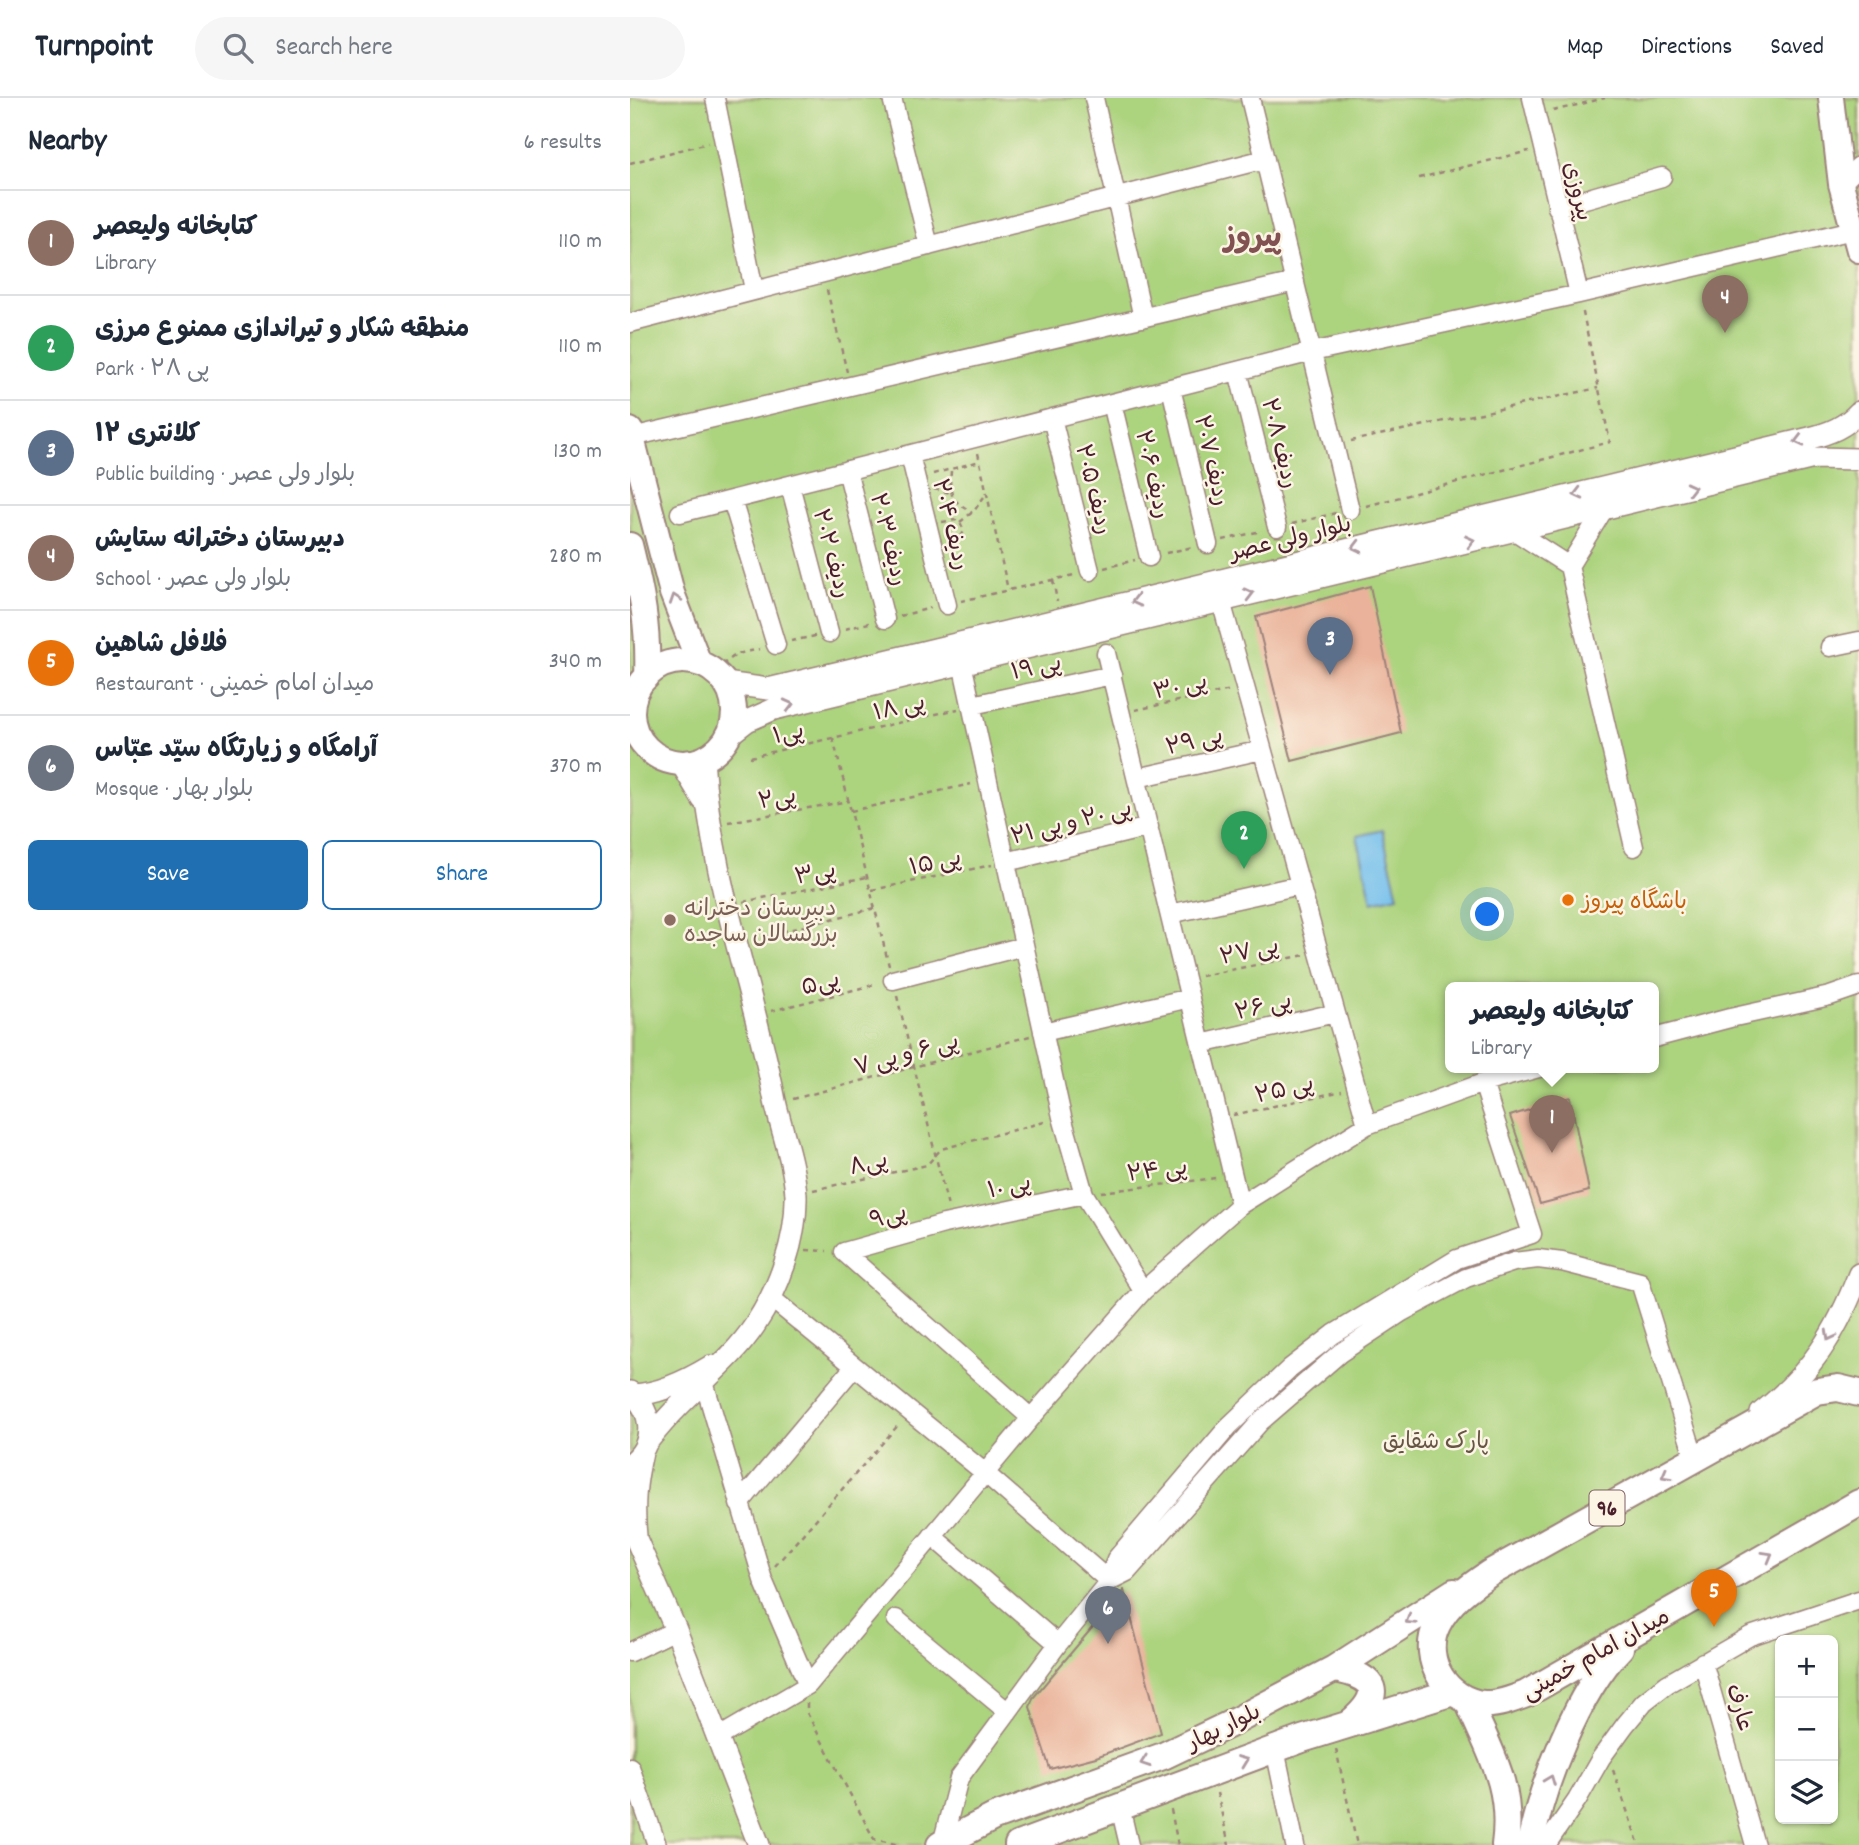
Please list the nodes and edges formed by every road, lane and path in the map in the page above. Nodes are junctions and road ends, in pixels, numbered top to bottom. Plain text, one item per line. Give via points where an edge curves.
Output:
1 (715, 98) edge
2 (892, 98) edge
3 (1094, 98) edge
4 (1250, 98) edge
5 (1605, 98) edge
6 (1831, 98) edge
7 (1534, 107) edge
8 (723, 140) junction
9 (1543, 148) junction
10 (1265, 159) junction
11 (630, 163) edge
12 (1859, 166) edge
13 (1662, 177) dead end
14 (1419, 178) dead end
15 (1841, 184) junction
16 (1116, 198) junction
17 (1557, 207) junction
18 (1856, 240) edge
19 (929, 246) junction
20 (822, 273) junction
21 (1294, 282) junction
22 (754, 290) junction
23 (1579, 294) junction
24 (1143, 318) junction
25 (630, 323) edge
26 (1312, 352) junction
27 (1238, 371) junction
28 (850, 386) junction
29 (1171, 388) junction
30 (1599, 388) dead end
31 (1112, 403) junction
32 (1859, 412) edge
33 (1052, 418) junction
34 (631, 433) edge
35 (975, 438) junction
36 (1334, 445) junction
37 (910, 455) junction
38 (1859, 459) edge
39 (980, 461) junction
40 (951, 469) junction
41 (847, 470) junction
42 (923, 483) junction
43 (790, 485) junction
44 (987, 492) junction
45 (951, 493) junction
46 (732, 500) junction
47 (1604, 509) junction
48 (1350, 510) dead end
49 (680, 513) dead end
50 (972, 513) junction
51 (960, 522) junction
52 (939, 523) dead end
53 (1277, 527) dead end
54 (1513, 530) junction
55 (1208, 544) dead end
56 (630, 545) edge
57 (945, 547) dead end
58 (1149, 557) dead end
59 (1569, 566) junction
60 (1090, 571) dead end
61 (1053, 580) dead end
62 (1008, 590) dead end
63 (1221, 601) junction
64 (947, 605) dead end
65 (886, 619) dead end
66 (1060, 619) junction
67 (829, 633) dead end
68 (1859, 641) edge
69 (776, 645) dead end
70 (1829, 647) dead end
71 (1106, 653) dead end
72 (699, 663) junction
73 (962, 663) junction
74 (1112, 675) junction
75 (725, 683) junction
76 (638, 684) edge
77 (1245, 687) junction
78 (972, 705) junction
79 (1121, 713) junction
80 (632, 725) edge
81 (729, 735) junction
82 (833, 738) joint
83 (1262, 750) junction
84 (750, 757) dead end
85 (692, 761) junction
86 (1137, 778) junction
87 (988, 780) junction
88 (849, 801) dead end
89 (851, 811) dead end
90 (708, 815) junction
91 (1149, 827) junction
92 (1634, 847) dead end
93 (1006, 862) junction
94 (867, 877) dead end
95 (1300, 885) junction
96 (870, 890) dead end
97 (727, 905) junction
98 (875, 908) dead end
99 (1170, 914) junction
100 (735, 943) junction
101 (1024, 946) junction
102 (1318, 952) junction
103 (1185, 979) junction
104 (893, 980) joint
105 (1859, 986) edge
106 (1859, 993) edge
107 (1830, 996) junction
108 (1190, 998) junction
109 (1335, 1013) junction
110 (755, 1015) junction
111 (1043, 1032) junction
112 (1659, 1037) edge
113 (1201, 1044) junction
114 (1520, 1073) edge
115 (1483, 1083) junction
116 (1356, 1087) junction
117 (776, 1103) junction
118 (1062, 1117) junction
119 (1219, 1118) junction
120 (1367, 1125) junction
121 (1233, 1176) junction
122 (796, 1194) junction
123 (1084, 1194) junction
124 (1240, 1205) junction
125 (944, 1224) joint
126 (788, 1249) junction
127 (844, 1252) junction
128 (1859, 1274) edge
129 (1143, 1291) junction
130 (771, 1298) junction
131 (733, 1351) junction
132 (854, 1367) junction
133 (704, 1382) junction
134 (632, 1393) edge
135 (1859, 1393) edge
136 (909, 1413) junction
137 (1031, 1418) junction
138 (1732, 1438) junction
139 (640, 1452) edge
140 (1695, 1459) junction
141 (985, 1473) junction
142 (1859, 1503) edge
143 (739, 1504) junction
144 (633, 1530) edge
145 (932, 1536) junction
146 (1490, 1573) junction
147 (763, 1580) junction
148 (1109, 1581) junction
149 (1859, 1600) edge
150 (896, 1619) dead end
151 (676, 1630) junction
152 (1634, 1634) junction
153 (1058, 1644) junction
154 (630, 1652) edge
155 (1703, 1662) junction
156 (1334, 1668) junction
157 (808, 1685) junction
158 (1461, 1696) junction
159 (1009, 1712) junction
160 (1341, 1726) junction
161 (719, 1737) junction
162 (1275, 1749) junction
163 (1606, 1751) junction
164 (630, 1767) edge
165 (1212, 1773) junction
166 (1167, 1790) junction
167 (1120, 1807) junction
168 (638, 1814) edge
169 (1033, 1842) edge
170 (941, 1844) edge
171 (657, 1845) edge
172 (759, 1845) edge
173 (899, 1845) edge
174 (1129, 1845) edge
175 (1178, 1845) edge
176 (1229, 1845) edge
177 (1295, 1845) edge
178 (1357, 1845) edge
179 (1505, 1845) edge
180 (1530, 1845) edge
181 (1546, 1845) edge
182 (1639, 1845) edge
183 (1755, 1845) edge

1 - 8 street
2 - 19 street
3 - 16 street
4 - 10 street
5 - 7 path
6 - 15 main road
7 - 9 street, پیروزی
8 - 11 path
8 - 22 street
9 - 14 path
9 - 17 street, پیروزی
10 - 16 street
10 - 21 street
12 - 15 street
13 - 17 street
15 - 18 main road
16 - 19 street
16 - 24 street
17 - 23 street, پیروزی
18 - 23 street
19 - 20 street
20 - 22 street
20 - 28 path
21 - 24 street
21 - 26 street
22 - 25 street
23 - 26 street
24 - 28 street
26 - 27 street
26 - 36 street
27 - 29 street
27 - 53 street, ردیف ۲۰۸
28 - 34 street
29 - 31 street
29 - 55 street, ردیف ۲۰۷
30 - 36 path
31 - 33 street
31 - 58 street, ردیف ۲۰۶
32 -> 66 street, بلوار ولی عصر via 1828,434
33 - 35 street
33 - 60 street, ردیف ۲۰۵
72 -> 34 main road via 672,593
35 - 37 street
35 - 39 path
36 - 48 street
37 - 41 street
37 - 42 street, ردیف ۲۰۴
47 -> 38 street, بلوار ولی عصر via 1814,458
39 - 40 path
39 - 44 path
40 - 42 path
40 - 45 path
41 - 43 street
41 - 65 street, ردیف ۲۰۳
42 - 45 path
42 - 64 street, ردیف ۲۰۴
43 - 46 street
43 - 67 street, ردیف ۲۰۲
44 - 50 path
44 - 62 path
45 - 50 path
46 - 49 street
46 - 69 street
47 - 54 street, بلوار ولی عصر
47 - 59 street
50 - 51 path
51 - 52 path
51 - 57 path via 963,537
54 - 59 street
63 -> 54 street, بلوار ولی عصر
56 - 76 main road via 644,599 648,640
59 - 92 street
61 - 66 path
63 - 73 street, بلوار ولی عصر
63 - 77 street
66 - 75 street, بلوار ولی عصر via 768,689
68 - 70 street
71 - 74 street
72 - 75 main road
72 - 76 main road via 680,661 662,666
73 - 78 street
81 -> 73 street, بلوار ولی عصر via 774,709
74 - 78 street, پی ۱۹
74 - 79 street
75 - 81 main road via 734,708
76 - 80 main road
77 - 79 path, پی ۳۰
77 - 83 street
78 - 82 path, پی ۱۸
78 - 87 street
79 - 86 street
80 - 85 main road via 643,744 660,758
81 - 85 main road via 718,750
82 - 84 path, پی۱
83 - 86 street, پی ۲۹
83 - 95 street
85 - 90 street
86 - 91 street
87 - 89 path
87 - 93 street
88 - 90 path, پی۲
90 - 97 street
91 - 93 street, پی ۲۰ و پی ۲۱
91 - 99 street
93 - 96 path, پی ۱۵
93 - 101 street
94 - 97 path, پی۳
95 - 99 street
95 - 102 street
97 - 100 street
98 - 100 path
99 - 103 street
100 - 110 street
101 - 104 street
101 - 111 street
102 - 103 path, پی ۲۷
102 - 109 street
103 - 108 street
104 - 110 path, پی۵
105 - 107 street
106 - 107 street
107 - 112 street
108 - 111 street
108 - 113 street
109 - 113 street, پی ۲۶
109 - 116 street
110 - 117 street
111 - 117 path, پی ۶ و پی ۷
111 - 118 street
113 - 119 street
114 - 115 street
115 - 120 street
115 - 148 street via 1532,1234 1457,1259 1334,1334 1290,1368 1230,1426 1116,1559
116 - 119 path, پی ۲۵
116 - 120 street
117 - 122 street
118 - 122 path, پی۸ via 941,1149 927,1165
118 - 123 street
119 - 121 street
120 - 124 street
121 - 123 path, پی ۲۴
121 - 124 street
122 - 126 street
123 - 125 street, پی ۱۰
123 - 129 street
124 - 129 street
125 - 127 street, پی۹
126 - 127 path
126 - 130 street
127 - 137 street
128 -> 138 street via 1848,1302 1806,1372
129 - 137 street
130 - 131 street via 755,1327
130 - 132 street
131 - 133 street
131 - 134 street via 697,1374 646,1394
132 - 136 street
132 - 143 street
133 - 139 street
133 - 143 street
134 - 139 street via 649,1421
135 - 138 main road, 96 via 1838,1388 1817,1391
136 - 141 street
136 - 147 path
137 - 141 street
138 - 140 main road, 96
139 - 144 street
140 -> 146 main road, 96
140 - 148 street via 1640,1282 1562,1262 1514,1262 1466,1278 1402,1312 1340,1353 1260,1422 1127,1572
141 - 145 street
141 - 148 street
152 -> 142 main road, میدان امام خمینی
143 - 147 street
144 - 151 street
145 - 153 street
145 - 157 street
146 -> 156 main road, بلوار بهار
146 - 158 main road, 96 via 1456,1598 1436,1626 1433,1662 1440,1678
147 - 157 street
148 - 153 street
149 - 155 street via 1750,1636
150 - 159 street
151 - 154 street
151 - 161 street
152 - 158 main road, میدان امام خمینی via 1526,1694 1486,1704
180 -> 152 main road via 1545,1791 1579,1708 1600,1672
153 - 159 street
155 - 163 street via 1644,1702
155 - 183 street, عارف
156 - 160 main road via 1363,1677 1373,1694 1370,1705
156 -> 170 main road, بلوار بهار via 1163,1756 995,1817
157 - 161 street
157 - 173 path via 807,1713 874,1839
158 - 160 main road, بلوار بهار
158 - 179 main road, 96 via 1502,1783 1507,1802
159 - 170 street via 959,1778
160 - 162 main road, بلوار بهار
160 - 178 path
161 - 172 street
165 -> 162 main road, بلوار بهار
162 - 177 street
163 - 181 street
163 - 182 path
164 - 168 street
165 - 166 main road, بلوار بهار
165 - 176 path
166 - 167 main road, بلوار بهار
166 - 175 path
167 - 169 main road, بلوار بهار
167 - 174 street
168 - 171 street

